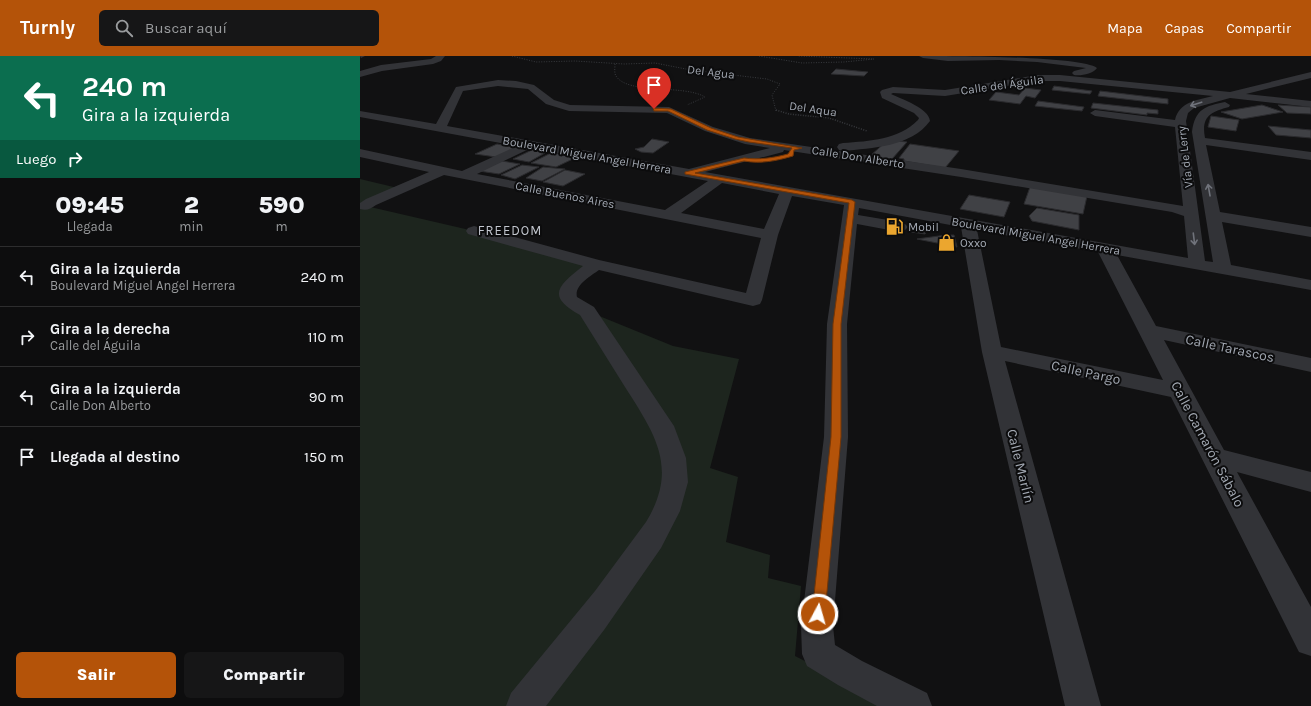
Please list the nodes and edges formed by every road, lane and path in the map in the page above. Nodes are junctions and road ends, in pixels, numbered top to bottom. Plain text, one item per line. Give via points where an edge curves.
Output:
1 (403, 56) edge
2 (423, 56) edge
3 (439, 56) edge
4 (512, 56) edge
5 (759, 56) edge
6 (798, 56) edge
7 (924, 56) edge
8 (360, 63) edge
9 (412, 64) junction
10 (615, 64) junction
11 (381, 68) junction
12 (360, 74) edge
13 (1311, 77) edge
14 (1038, 78) junction
15 (767, 79) joint
16 (1278, 84) junction
17 (1292, 87) junction
18 (1234, 95) junction
19 (1254, 97) junction
20 (1311, 104) edge
21 (669, 110) junction
22 (1094, 113) dead end
23 (360, 114) edge
24 (1181, 127) junction
25 (440, 128) junction
26 (1199, 137) junction
27 (888, 140) junction
28 (531, 144) junction
29 (796, 149) junction
30 (360, 153) edge
31 (1311, 156) edge
32 (444, 171) junction
33 (687, 173) junction
34 (463, 175) junction
35 (719, 179) junction
36 (787, 191) junction
37 (365, 206) dead end
38 (851, 210) junction
39 (1191, 213) junction
40 (668, 215) junction
41 (1214, 216) junction
42 (964, 223) junction
43 (912, 229) dead end
44 (474, 231) dead end
45 (929, 232) dead end
46 (1311, 232) edge
47 (770, 236) junction
48 (1105, 249) junction
49 (596, 264) junction
50 (1197, 265) junction
51 (1224, 270) junction
52 (1311, 285) edge
53 (1149, 332) junction
54 (992, 352) junction
55 (1311, 365) edge
56 (1180, 391) junction
57 (1215, 457) junction
58 (1311, 482) edge
59 (1311, 640) edge
60 (524, 706) edge
61 (914, 706) edge
62 (1083, 706) edge

1 - 9 street via 396,60
2 - 3 street
3 - 9 street via 433,60
4 - 10 path, Del Agua via 536,62
5 - 6 path via 818,64 874,58
7 - 14 street via 957,59 1037,59 1084,65 1093,69 1082,73
8 - 11 street
9 - 11 street
10 - 15 path, Del Agua via 655,63
10 - 21 path via 619,81 646,88 697,91 705,97
11 - 12 street
13 - 16 street, Vía de Lerry
13 - 17 street, Vía de Lerry
14 - 18 street, Calle del Águila
14 - 27 street, Calle del Águila via 945,93 887,91 884,93 886,96 918,111 925,119 919,128 909,134
15 - 27 path, Del Aqua via 780,84 772,95 776,111 787,115 828,118
16 - 17 street
16 - 18 street, Vía de Lerry
17 - 19 street, Vía de Lerry
18 - 19 street, Calle del Águila
18 -> 24 street, Vía de Lerry via 1188,107 1181,114
19 - 20 street, Calle del Águila
19 - 26 street, Vía de Lerry via 1204,112 1200,118
21 - 25 street, Calle Don Alberto via 569,108 550,102 531,87 498,83 457,91
21 - 29 street, Calle Don Alberto via 724,134
22 - 24 street
23 - 25 street, Boulevard Miguel Angel Herrera
24 - 26 street
24 - 39 street, Vía de Lerry
25 - 28 street, Boulevard Miguel Angel Herrera
26 - 31 street
41 -> 26 street, Vía de Lerry
27 - 29 street, Calle del Águila via 853,146
28 - 33 street, Boulevard Miguel Angel Herrera
28 - 34 street
29 - 33 street, Calle del Águila via 791,155 774,160 744,159
29 - 39 street, Calle Don Alberto via 1173,208
30 - 32 street, Calle Buenos Aires
32 - 34 street, Calle Buenos Aires
32 - 37 street
33 - 35 street, Boulevard Miguel Angel Herrera
34 - 40 street, Calle Buenos Aires
35 - 36 street, Boulevard Miguel Angel Herrera
35 - 40 street
36 - 38 street, Boulevard Miguel Angel Herrera
36 - 47 street
38 - 42 street, Boulevard Miguel Angel Herrera
38 - 43 street
38 - 61 street via 837,324 836,437 817,626 819,654
39 -> 50 street, Vía de Lerry
40 - 47 street, Calle Buenos Aires
41 - 46 street
41 - 51 street, Vía de Lerry
42 - 45 street
42 - 48 street, Boulevard Miguel Angel Herrera
42 - 54 street, Calle Marlín
44 - 49 street
47 - 49 street via 753,300
48 - 50 street, Boulevard Miguel Angel Herrera
48 - 53 street, Calle Camarón Sábalo
49 - 60 street via 571,284 567,297 587,311 662,426 673,455 673,492 662,521 647,544 601,609
50 - 51 street, Boulevard Miguel Angel Herrera
51 - 52 street, Boulevard Miguel Angel Herrera
53 - 55 street, Calle Tarascos
53 - 56 street, Calle Camarón Sábalo
54 - 56 street, Calle Pargo
54 - 62 street, Calle Marlín
56 - 57 street, Calle Camarón Sábalo
57 - 58 street
57 - 59 street, Calle Camarón Sábalo

